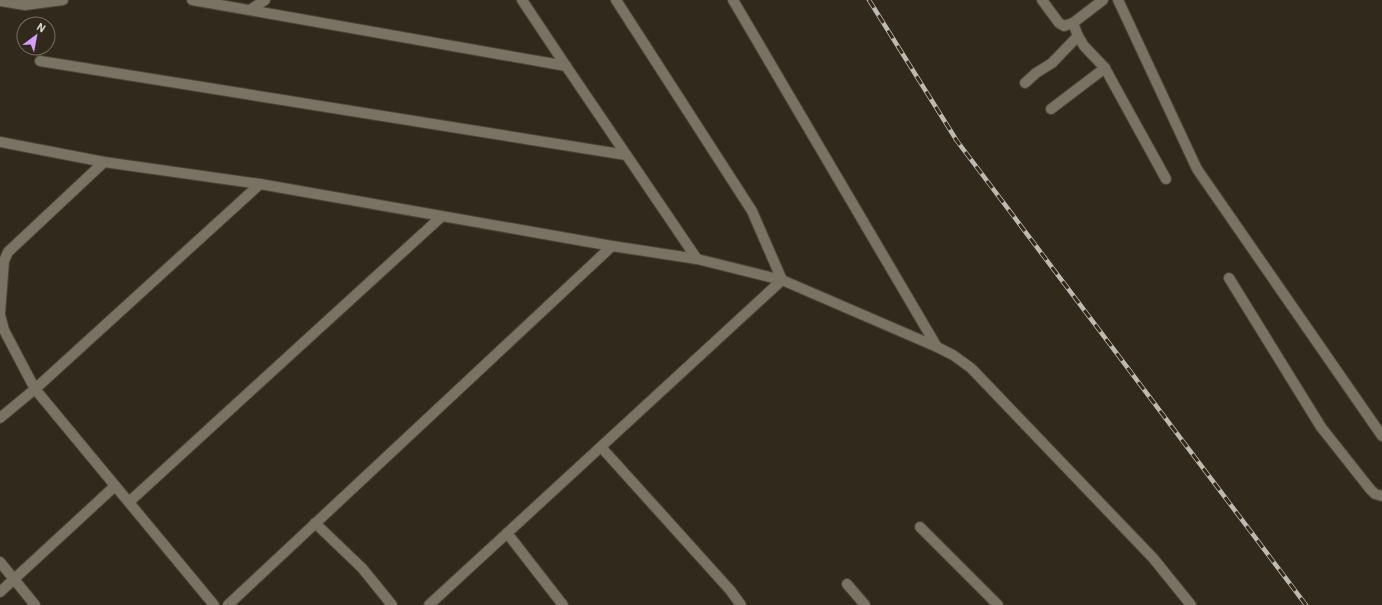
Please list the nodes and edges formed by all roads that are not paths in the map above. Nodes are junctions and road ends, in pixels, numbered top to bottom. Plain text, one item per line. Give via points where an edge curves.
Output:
1 (63, 0) edge
2 (192, 0) edge
3 (265, 0) edge
4 (522, 0) edge
5 (616, 0) edge
6 (733, 0) edge
7 (1042, 0) edge
8 (1103, 0) edge
9 (1118, 0) edge
10 (47, 1) edge
11 (0, 2) edge
12 (250, 10) junction
13 (1073, 22) junction
14 (1078, 36) junction
15 (40, 61) dead end
16 (566, 66) junction
17 (1105, 68) junction
18 (1025, 83) dead end
19 (1051, 109) dead end
20 (0, 142) edge
21 (626, 155) junction
22 (104, 162) junction
23 (1166, 179) dead end
24 (260, 184) junction
25 (442, 217) junction
26 (612, 246) junction
27 (697, 259) junction
28 (1230, 278) dead end
29 (782, 280) junction
30 (0, 314) edge
31 (937, 346) junction
32 (35, 388) junction
33 (0, 418) edge
34 (1382, 436) edge
35 (601, 447) junction
36 (115, 486) junction
37 (1382, 496) edge
38 (129, 502) junction
39 (315, 523) junction
40 (920, 527) dead end
41 (507, 533) junction
42 (0, 562) edge
43 (15, 579) junction
44 (847, 584) dead end
45 (0, 592) edge
46 (36, 605) edge
47 (214, 605) edge
48 (228, 605) edge
49 (392, 605) edge
50 (429, 605) edge
51 (563, 605) edge
52 (741, 605) edge
53 (865, 605) edge
54 (998, 605) edge
55 (1191, 605) edge

1 - 10 street
2 - 12 street
3 - 12 street
4 - 16 street
5 - 29 street via 752,211
6 - 31 street
7 - 13 street via 1059,23 1064,26
8 - 13 street
9 - 34 street via 1197,169
10 - 11 street via 25,5
12 - 16 street
13 - 14 street
14 - 17 street
14 - 18 street via 1052,63
15 - 21 street
16 - 21 street
17 - 19 street
17 - 23 street
20 - 22 street
21 - 27 street
22 - 24 street
22 - 30 street via 8,252 4,261
24 - 25 street
24 - 32 street
25 - 26 street
25 - 38 street
26 - 27 street
26 - 39 street
27 - 29 street
28 - 37 street via 1321,427 1370,489
29 - 31 street
29 - 35 street
30 - 32 street via 4,330
31 - 55 street via 971,368 1153,558
32 - 33 street
32 - 36 street
35 - 41 street
35 - 52 street
36 - 38 street
36 - 43 street
38 - 47 street
39 - 48 street
39 - 49 street via 362,568
40 - 54 street
41 - 50 street
41 - 51 street
42 - 43 street
43 - 45 street
43 - 46 street
44 - 53 street

